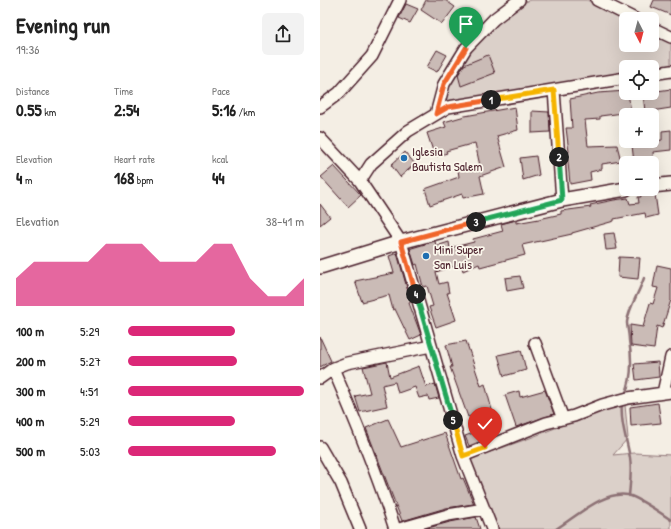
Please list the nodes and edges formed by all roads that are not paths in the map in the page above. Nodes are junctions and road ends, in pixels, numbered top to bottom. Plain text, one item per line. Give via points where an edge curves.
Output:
1 (400, 0) edge
2 (519, 0) edge
3 (596, 0) edge
4 (621, 12) edge
5 (659, 31) edge
6 (671, 37) edge
7 (671, 71) edge
8 (659, 73) edge
9 (619, 79) edge
10 (554, 90) junction
11 (320, 107) edge
12 (436, 114) junction
13 (320, 138) edge
14 (360, 181) junction
15 (671, 184) edge
16 (659, 185) edge
17 (619, 190) edge
18 (562, 200) junction
19 (401, 242) junction
20 (320, 267) edge
21 (535, 343) dead end
22 (431, 346) junction
23 (671, 357) edge
24 (334, 368) junction
25 (320, 378) edge
26 (667, 393) edge
27 (563, 419) junction
28 (320, 447) edge
29 (463, 456) junction
30 (484, 509) junction
31 (360, 529) edge
32 (395, 529) edge
33 (399, 529) edge
34 (492, 529) edge

1 - 11 street via 372,56 339,93
2 - 12 street via 466,48 444,84
3 - 4 street
5 - 6 street
7 - 8 street
9 - 10 street
10 - 12 street via 448,107
10 - 18 street
12 - 14 street via 408,131 371,164
13 - 14 street
14 - 19 street
15 - 16 street
17 - 18 street
18 - 19 street
19 - 20 street
19 - 22 street
21 - 27 street
22 - 24 street via 347,363
22 - 29 street
23 - 26 street
24 - 25 street
24 - 32 street
26 - 27 street via 628,398
27 - 29 street via 546,423
28 - 31 street via 341,483
29 - 30 street
30 - 33 street via 448,515
30 - 34 street

